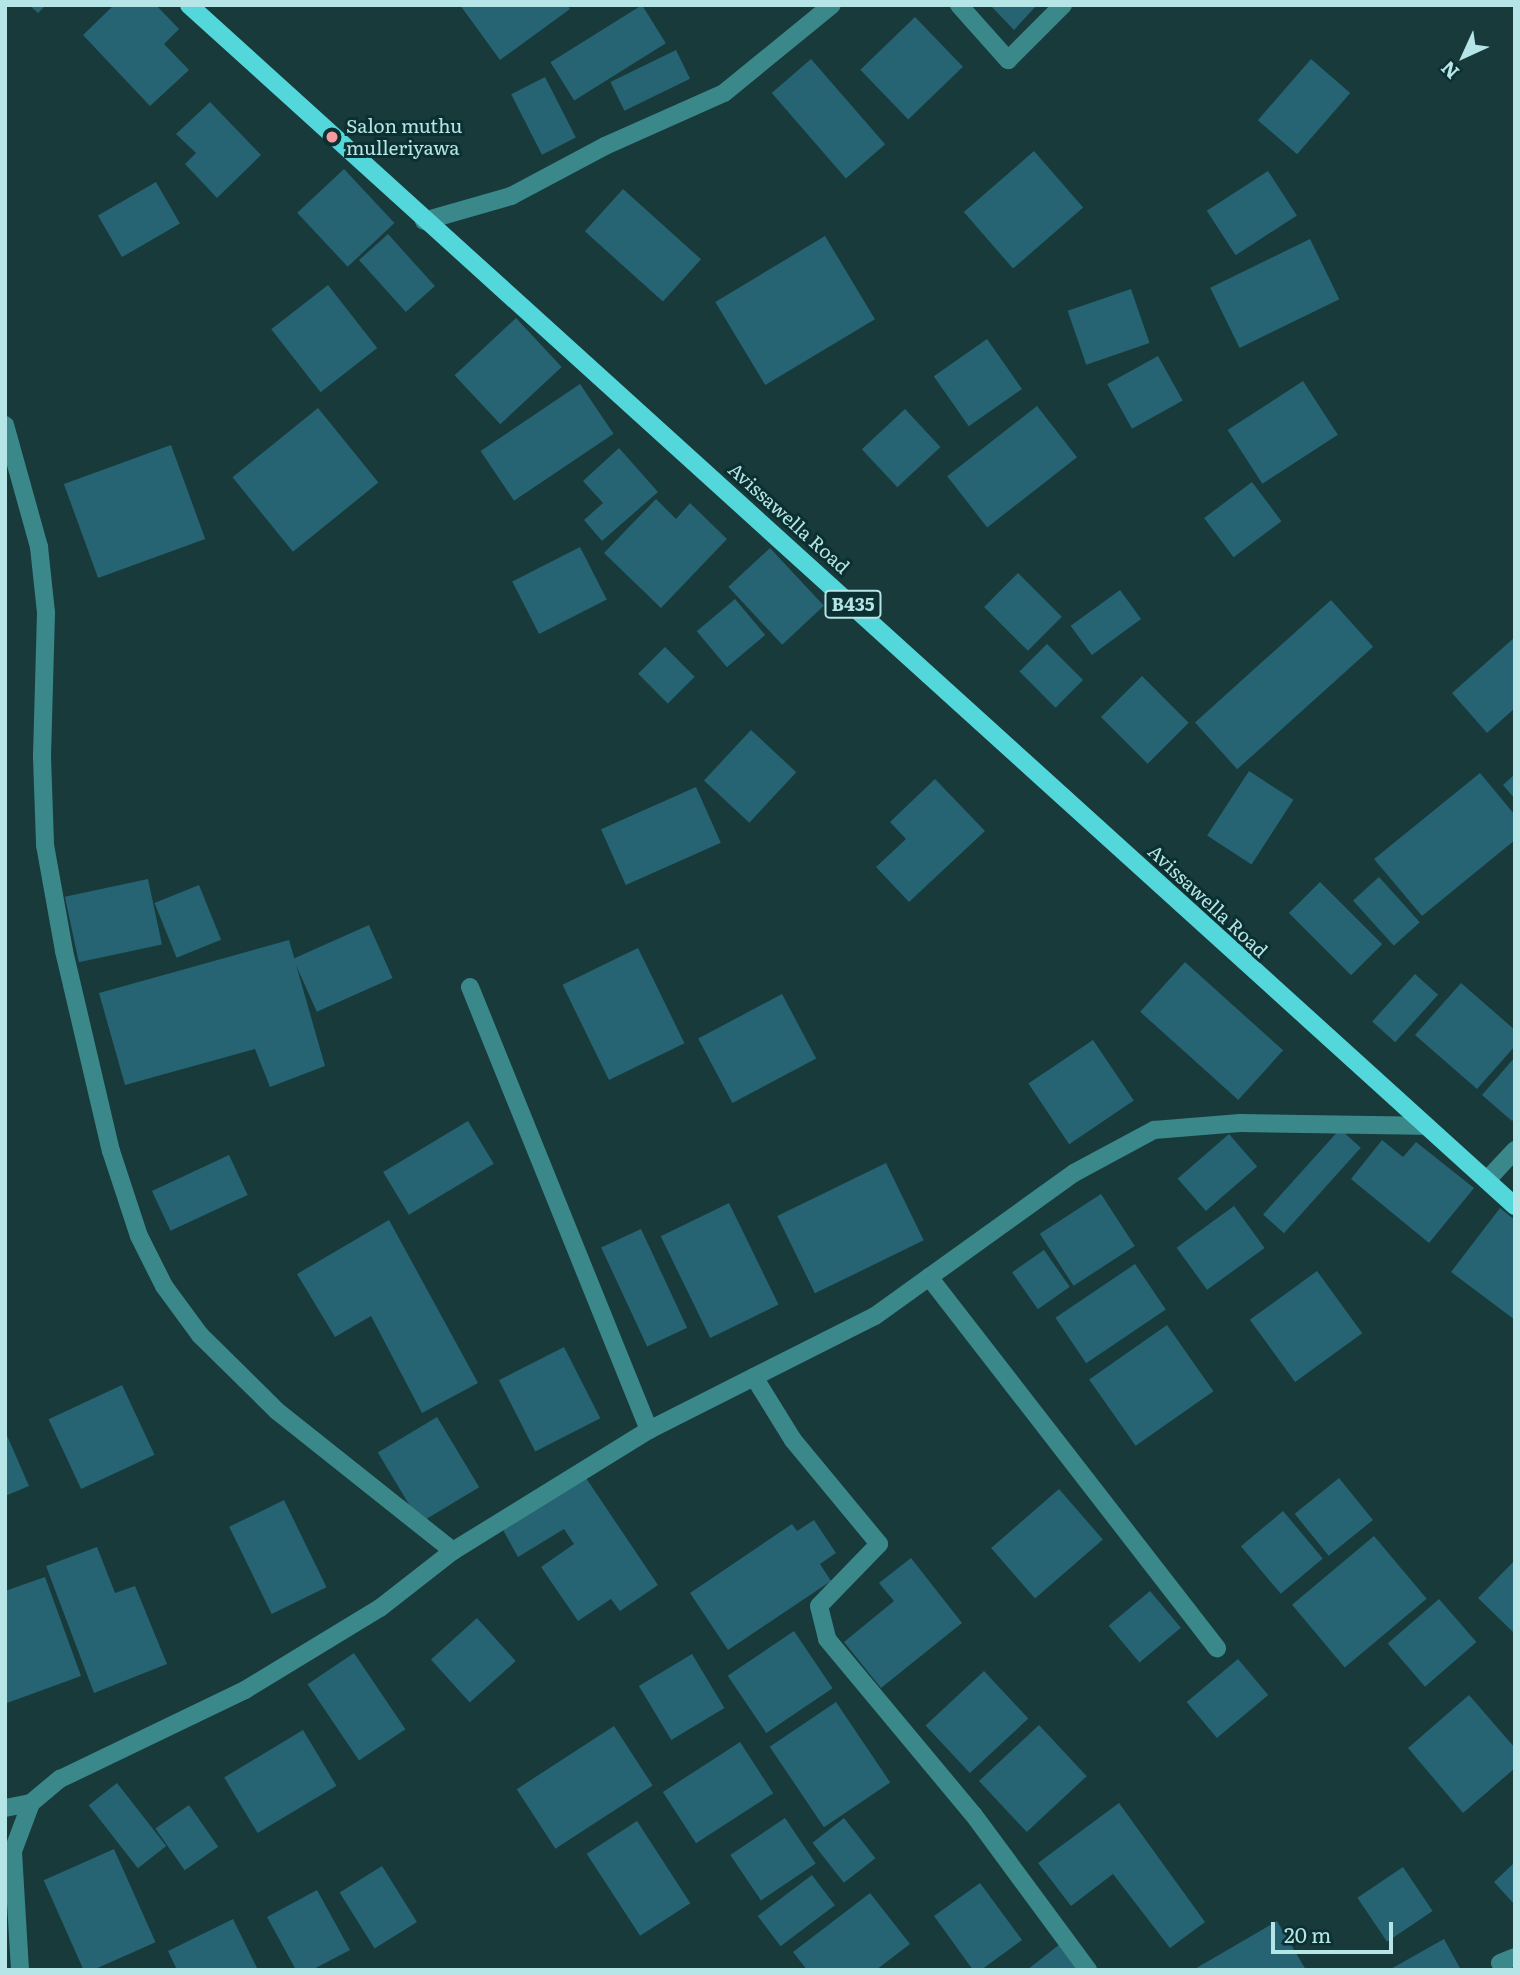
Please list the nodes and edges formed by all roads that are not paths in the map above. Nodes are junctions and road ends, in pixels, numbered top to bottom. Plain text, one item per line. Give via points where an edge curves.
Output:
1 (189, 5) edge
2 (832, 5) edge
3 (959, 5) edge
4 (1063, 5) edge
5 (424, 221) junction
6 (5, 425) edge
7 (470, 987) dead end
8 (1421, 1126) junction
9 (1515, 1150) edge
10 (1487, 1180) junction
11 (1515, 1206) edge
12 (929, 1277) junction
13 (754, 1377) junction
14 (649, 1430) junction
15 (453, 1551) junction
16 (1217, 1648) dead end
17 (31, 1803) junction
18 (5, 1808) edge
19 (20, 1970) edge
20 (1088, 1970) edge

1 - 5 main road, Avissawella Road / B435
2 - 5 street via 724,93 605,146 511,196
3 - 4 street via 1008,60
5 - 8 main road, Avissawella Road / B435 via 835,588
6 - 15 street via 39,547 45,600 41,757 45,845 64,951 111,1151 139,1236 164,1286 200,1335 277,1411
7 - 14 street
8 - 10 main road, Avissawella Road / B435
8 - 12 street via 1240,1123 1154,1130 1074,1173
9 - 10 street
10 - 11 main road, Avissawella Road / B435
12 - 13 street via 875,1316
12 - 16 street
13 - 14 street
13 - 20 street via 793,1440 879,1544 819,1606 827,1639 973,1814
14 - 15 street
15 - 17 street via 380,1608 313,1650 246,1690 60,1779
17 - 18 street
17 - 19 street via 13,1851

